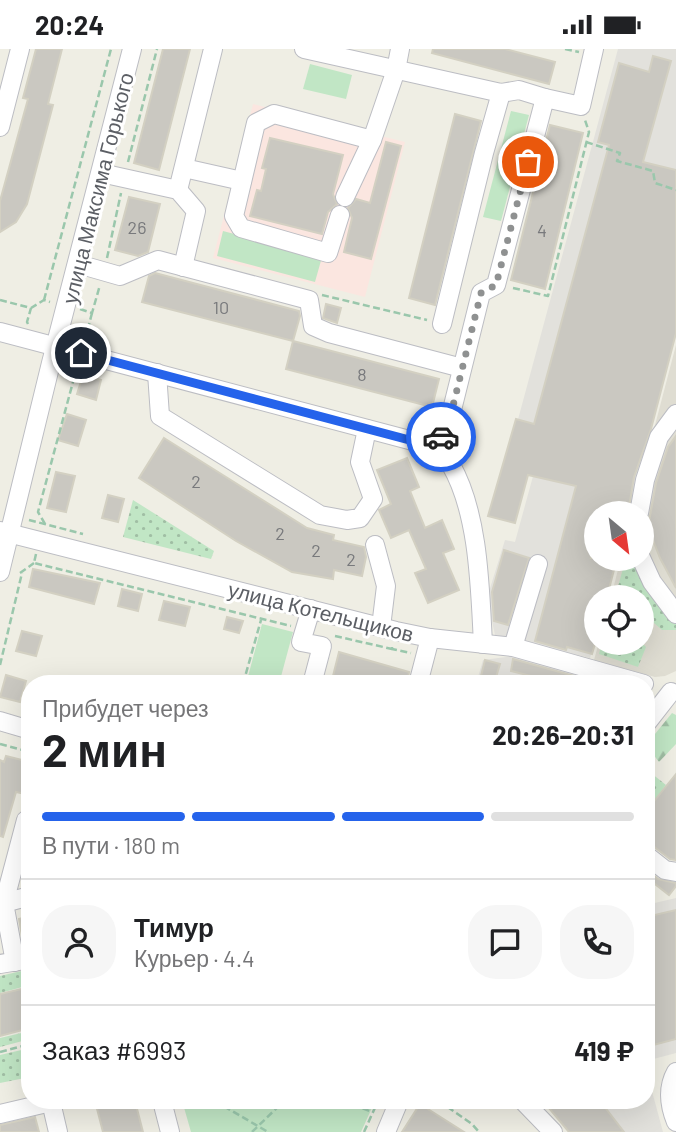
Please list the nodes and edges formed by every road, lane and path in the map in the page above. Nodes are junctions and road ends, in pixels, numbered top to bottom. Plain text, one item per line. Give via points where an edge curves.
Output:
1 (20, 49) edge
2 (111, 49) edge
3 (132, 49) edge
4 (213, 49) edge
5 (304, 49) edge
6 (401, 49) edge
7 (594, 49) edge
8 (396, 70) junction
9 (501, 93) junction
10 (545, 98) junction
11 (581, 106) junction
12 (0, 127) edge
13 (372, 140) junction
14 (586, 142) junction
15 (184, 168) junction
16 (101, 173) junction
17 (242, 181) junction
18 (178, 190) junction
19 (676, 190) edge
20 (345, 197) dead end
21 (340, 215) dead end
22 (78, 264) junction
23 (183, 267) junction
24 (496, 285) junction
25 (44, 300) dead end
26 (309, 300) junction
27 (92, 313) dead end
28 (442, 324) joint
29 (0, 332) edge
30 (55, 346) junction
31 (81, 353) junction
32 (462, 368) junction
33 (157, 373) junction
34 (676, 414) edge
35 (367, 429) junction
36 (432, 446) junction
37 (641, 501) edge
38 (5, 532) edge
39 (40, 542) junction
40 (375, 545) dead end
41 (538, 565) dead end
42 (647, 571) edge
43 (0, 572) edge
44 (22, 573) dead end
45 (311, 609) junction
46 (676, 614) edge
47 (261, 619) junction
48 (381, 627) junction
49 (305, 629) junction
50 (330, 635) dead end
51 (430, 638) junction
52 (483, 644) junction
53 (513, 647) junction
54 (391, 649) dead end
55 (0, 666) edge
56 (245, 675) edge
57 (314, 675) edge
58 (420, 675) edge
59 (610, 675) edge
60 (655, 688) edge
61 (674, 693) edge
62 (655, 714) edge
63 (0, 721) edge
64 (21, 727) edge
65 (0, 744) edge
66 (21, 750) edge
67 (21, 839) edge
68 (655, 862) edge
69 (676, 872) edge
70 (21, 898) edge
71 (4, 903) junction
72 (15, 962) edge
73 (21, 1046) edge
74 (0, 1052) edge
75 (676, 1072) edge
76 (21, 1109) edge
77 (54, 1109) edge
78 (164, 1109) edge
79 (229, 1109) edge
80 (276, 1109) edge
81 (364, 1109) edge
82 (364, 1109) edge
83 (374, 1109) edge
84 (396, 1109) edge
85 (450, 1109) edge
86 (531, 1109) edge
87 (372, 1112) junction
88 (0, 1114) edge
89 (676, 1122) edge
90 (258, 1126) junction
91 (58, 1132) edge
92 (170, 1132) edge
93 (252, 1132) edge
94 (268, 1132) edge
95 (364, 1132) edge
96 (386, 1132) edge
97 (479, 1132) edge
98 (553, 1132) edge

1 - 12 street
2 - 25 path
3 - 16 street, улица Максима Горького
4 - 15 street
5 - 8 street
6 - 8 street
7 - 11 street
8 - 9 street
8 - 13 street
9 - 10 street via 519,90
9 - 28 street
10 - 11 street
10 - 24 street
11 - 14 path via 589,132
13 - 17 street via 274,114 257,123
13 - 20 street
14 - 19 path via 620,153 617,161 653,171 655,183
14 - 24 path via 548,296
15 - 17 street
15 - 18 street
16 - 18 street
16 - 22 street, улица Максима Горького
17 - 21 street via 234,216 241,228 328,253
18 - 23 street via 196,211
22 - 23 street via 120,276 158,260
22 - 30 street, улица Максима Горького
23 - 26 street
24 - 32 street via 481,293
26 - 28 path via 323,294
26 - 32 street via 313,326
27 - 31 path
29 - 30 street
30 - 31 street
30 - 38 street, улица Максима Горького
31 - 33 street
31 - 39 path via 38,512 45,524
32 - 36 street via 446,434
33 - 35 street
33 - 35 street via 160,416 320,515 360,518 373,499 360,462
34 - 37 street via 659,437
35 - 36 street
36 - 52 street via 449,462 460,484 471,525 479,563
38 - 39 street, улица Котельщиков
38 - 43 street, улица Максима Горького
39 - 45 street, улица Котельщиков
39 - 47 path via 34,563
40 - 48 street via 386,586
41 - 53 street
42 - 46 street
44 - 55 path
45 - 48 street, улица Котельщиков
45 - 49 street
47 - 49 path
47 - 56 path
48 - 51 street, улица Котельщиков
49 - 57 street via 301,642 322,646
50 - 54 path
51 - 52 street, улица Котельщиков
51 - 58 street
52 - 53 street, улица Котельщиков
53 - 59 street, улица Котельщиков
60 - 61 street, улица Котельщиков
61 - 62 street
63 - 64 street
65 - 66 path
67 - 71 street
68 - 69 street
70 - 71 street
71 - 72 street
73 - 74 path
75 - 89 street via 670,1083 670,1108
76 - 88 street
77 - 91 street
78 - 92 street
79 - 90 path
80 - 90 path
81 - 87 path
82 - 87 path
83 - 87 path
84 - 96 street
85 - 97 path
86 - 98 street
87 - 95 path
90 - 93 path
90 - 94 path

